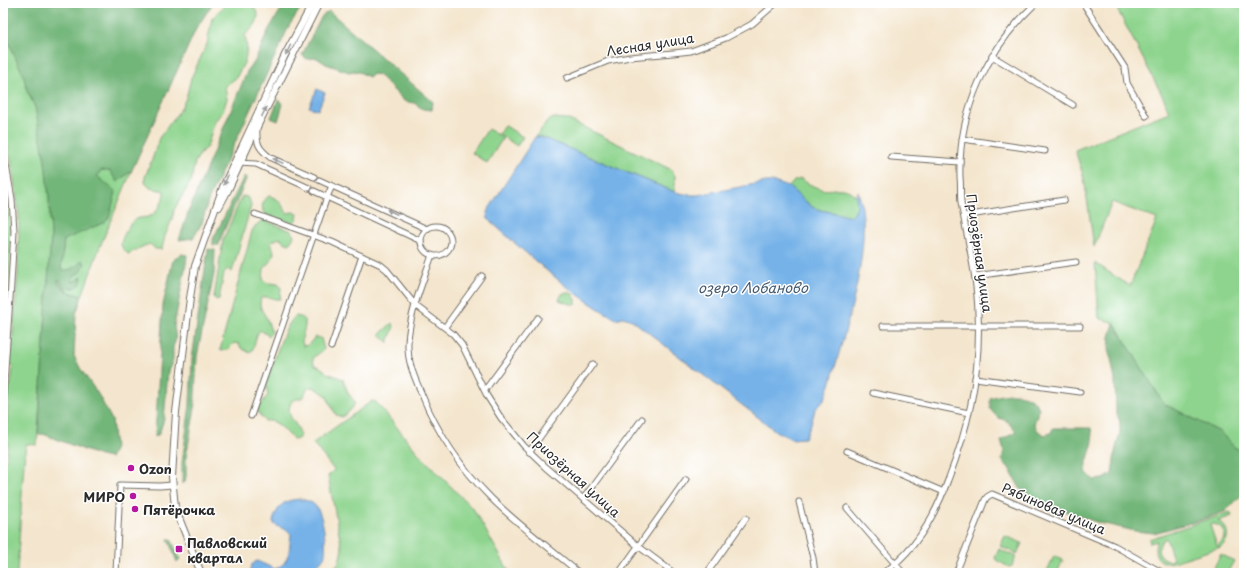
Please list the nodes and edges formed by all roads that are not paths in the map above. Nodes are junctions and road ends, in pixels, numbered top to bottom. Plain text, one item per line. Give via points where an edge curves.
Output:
1 (313, 3) edge
2 (319, 3) edge
3 (776, 3) edge
4 (1036, 3) edge
5 (1083, 3) edge
6 (992, 56) junction
7 (567, 78) dead end
8 (1074, 105) dead end
9 (1146, 116) dead end
10 (257, 127) junction
11 (962, 139) junction
12 (3, 148) edge
13 (1046, 151) dead end
14 (891, 157) dead end
15 (960, 162) junction
16 (237, 163) junction
17 (332, 186) junction
18 (309, 188) dead end
19 (314, 191) dead end
20 (327, 197) junction
21 (1064, 200) dead end
22 (255, 214) dead end
23 (964, 216) junction
24 (427, 229) junction
25 (314, 235) junction
26 (421, 241) junction
27 (432, 255) junction
28 (362, 256) junction
29 (1076, 262) dead end
30 (482, 276) dead end
31 (975, 276) junction
32 (416, 306) junction
33 (538, 318) dead end
34 (883, 326) dead end
35 (978, 326) junction
36 (1080, 326) dead end
37 (445, 327) junction
38 (331, 347) dead end
39 (593, 364) dead end
40 (976, 378) junction
41 (485, 390) junction
42 (1080, 392) dead end
43 (873, 393) dead end
44 (3, 398) edge
45 (969, 412) junction
46 (251, 416) dead end
47 (642, 419) dead end
48 (847, 451) dead end
49 (529, 452) junction
50 (686, 479) dead end
51 (172, 485) junction
52 (944, 492) junction
53 (583, 499) junction
54 (798, 502) dead end
55 (847, 508) dead end
56 (746, 518) dead end
57 (638, 546) junction
58 (895, 564) junction
59 (116, 573) edge
60 (201, 573) edge
61 (579, 573) edge
62 (619, 573) edge
63 (674, 573) edge
64 (707, 573) edge
65 (815, 573) edge
66 (883, 573) edge
67 (903, 573) edge
68 (956, 573) edge
69 (1163, 573) edge

1 -> 16 main road via 285,55
10 -> 2 main road
3 - 7 street, Лесная улица via 752,24 726,38 691,51 608,61
4 - 6 street, Приозёрная улица via 1022,16
5 - 9 street via 1125,68 1127,83
6 - 8 street
6 - 11 street, Приозёрная улица via 970,102
10 - 16 main road
17 -> 10 street via 267,155 257,143
11 - 13 street
11 - 15 street, Приозёрная улица
12 - 44 street via 12,199 14,231
14 - 15 street
15 - 23 street, Приозёрная улица
16 - 18 street via 256,164
16 - 51 main road via 228,190 210,222 195,266 176,419
17 - 20 street
24 -> 17 street
19 - 20 street
20 - 25 street
20 - 26 street
21 - 23 street
22 - 25 street, Приозёрная улица
23 - 31 street, Приозёрная улица
24 - 26 street
24 - 27 street via 442,226 449,233 451,240 450,247 445,253 439,256
25 - 28 street, Приозёрная улица
25 - 46 street
26 - 27 street via 423,248
27 - 32 street
28 - 32 street, Приозёрная улица via 387,270
28 - 38 street
29 - 31 street
30 - 37 street
31 - 35 street, Приозёрная улица
32 - 37 street, Приозёрная улица
32 - 61 street via 408,344 410,363 440,432 461,464 492,499
33 - 41 street
34 - 35 street
35 - 36 street
35 - 40 street, Приозёрная улица
37 - 41 street, Приозёрная улица via 462,345
39 - 49 street
40 - 42 street
40 - 45 street, Приозёрная улица
41 - 49 street, Приозёрная улица via 501,418
43 - 45 street
45 - 52 street, Приозёрная улица
47 - 53 street
48 - 52 street
49 - 53 street, Приозёрная улица
50 - 57 street
51 - 59 street via 120,485
51 - 60 main road via 179,518
52 - 58 street, Приозёрная улица via 930,522 913,546
53 - 57 street, Приозёрная улица
54 - 65 street
55 - 58 street
56 - 64 street
57 - 62 street
57 - 63 street, Приозёрная улица
58 - 66 street, Приозёрная улица
58 - 67 street
68 - 69 street, Рябиновая улица via 986,497 992,494 1115,546

